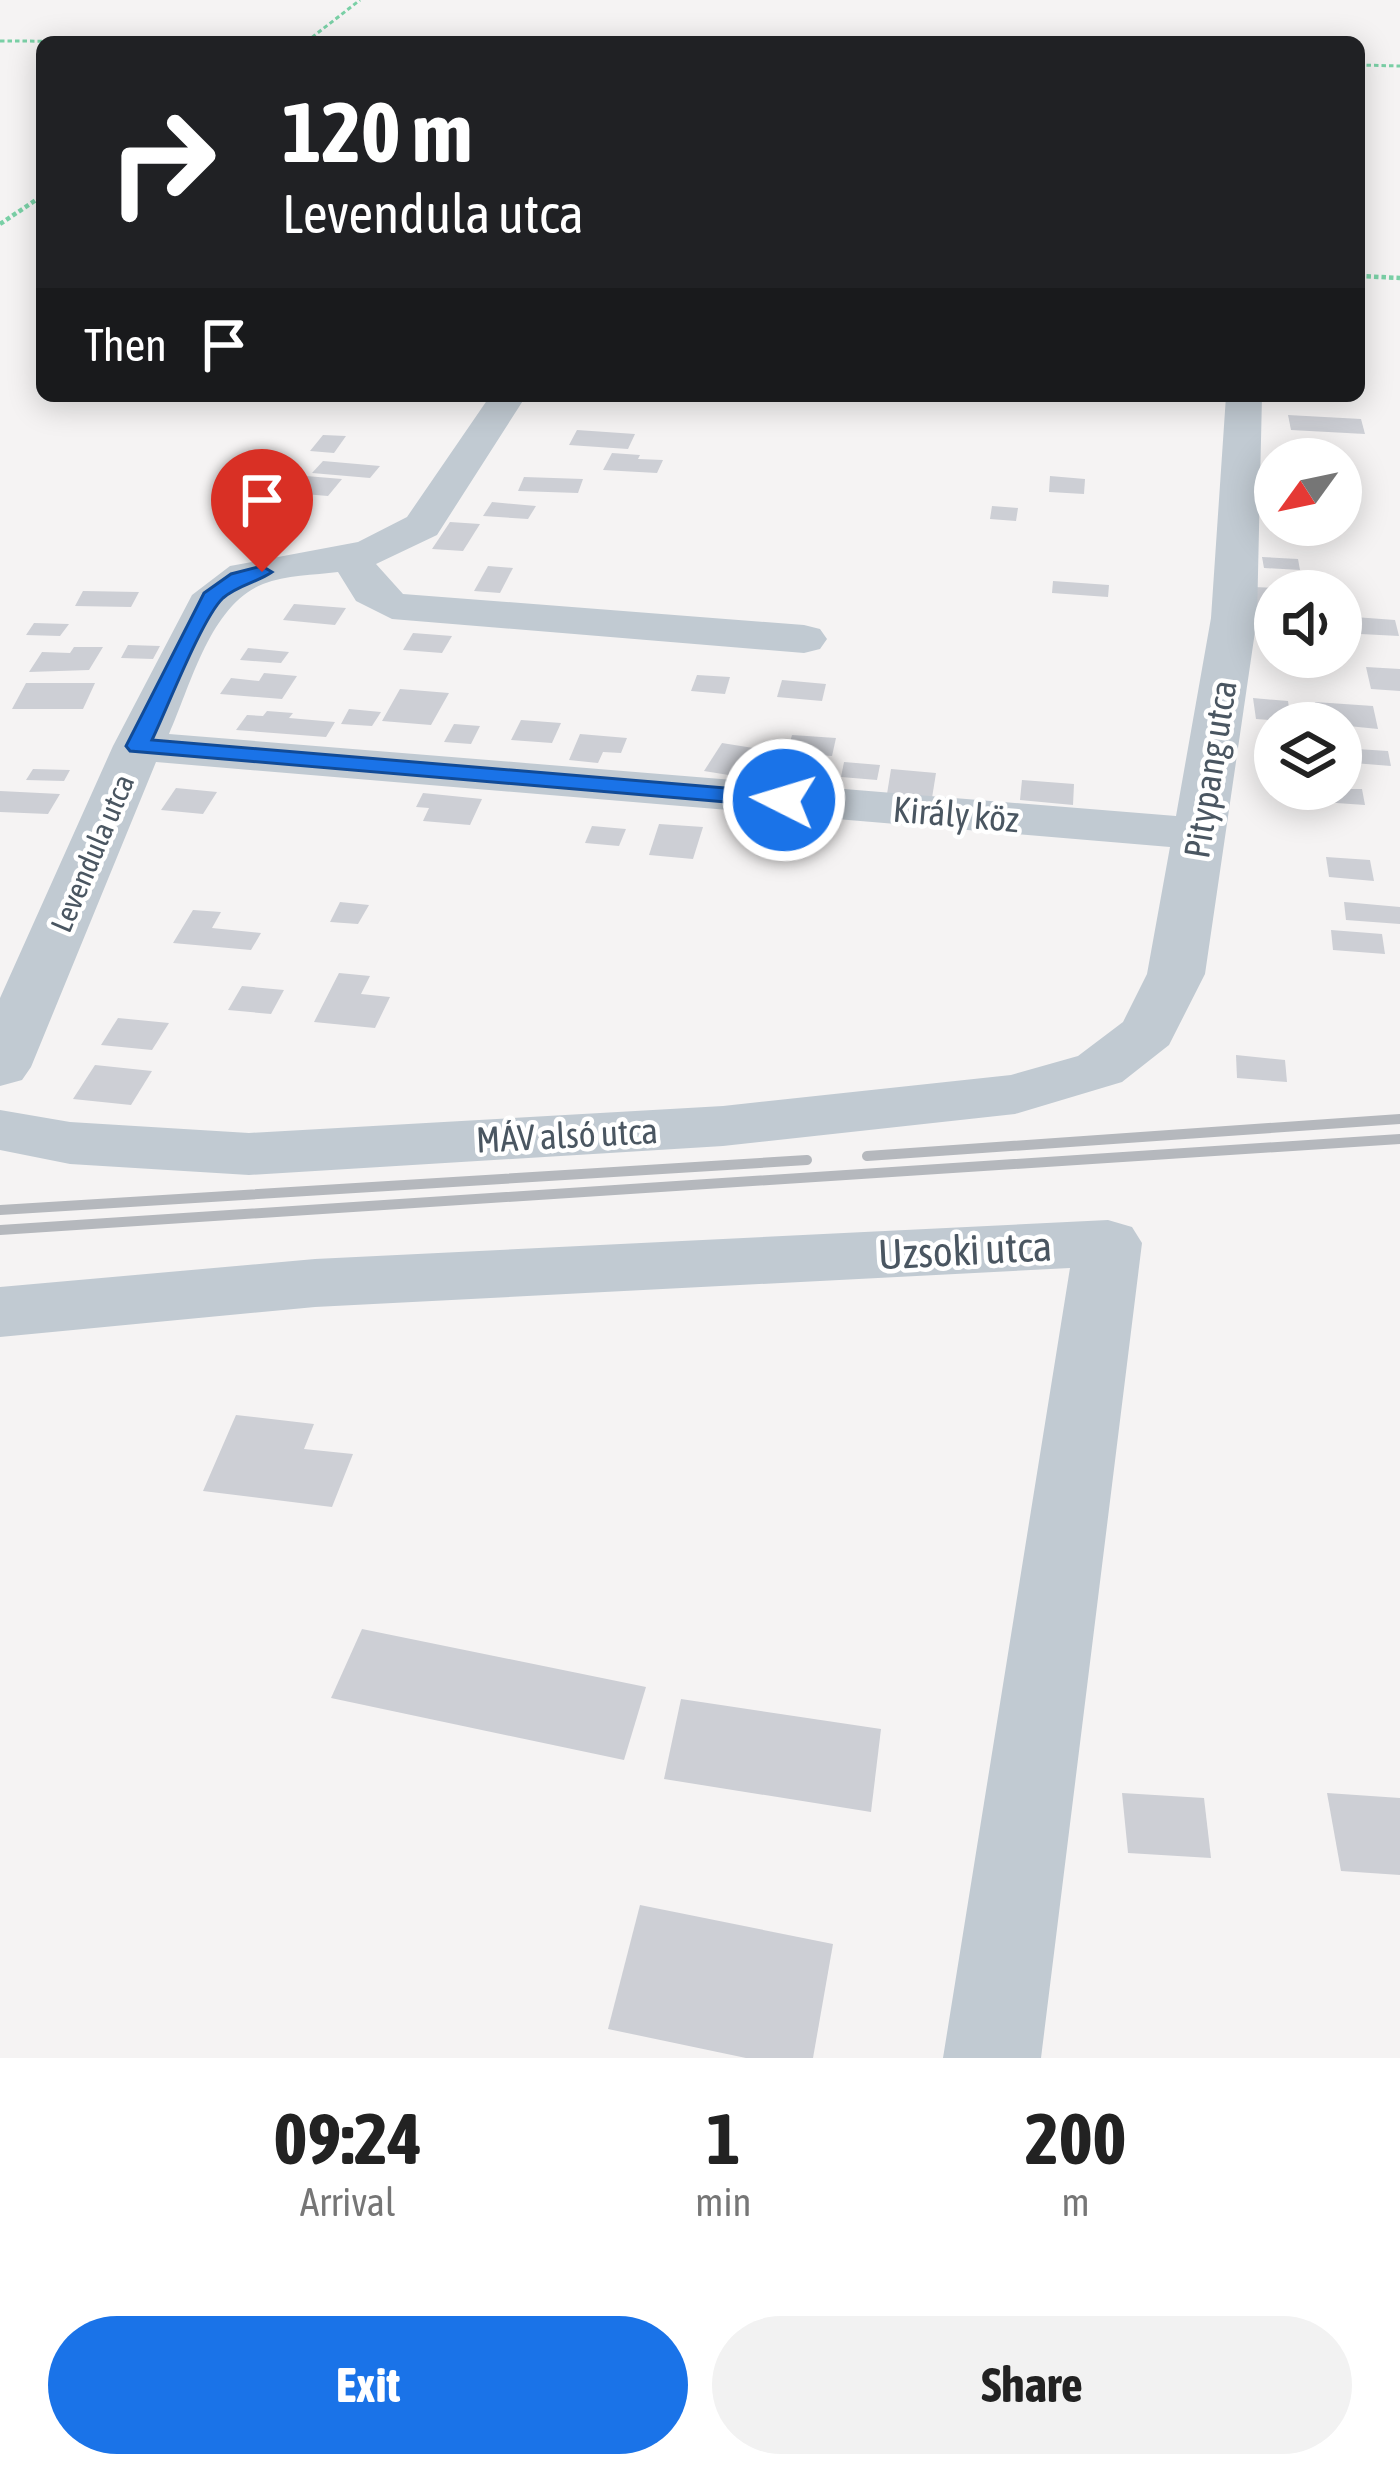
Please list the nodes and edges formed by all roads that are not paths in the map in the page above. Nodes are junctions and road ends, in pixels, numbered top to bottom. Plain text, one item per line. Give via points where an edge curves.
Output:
1 (504, 402) edge
2 (1244, 402) edge
3 (353, 561) junction
4 (804, 639) dead end
5 (138, 746) junction
6 (1199, 834) junction
7 (1125, 1052) joint
8 (0, 1067) edge
9 (0, 1130) edge
10 (0, 1312) edge
11 (992, 2058) edge

1 - 3 street, Levendula utca via 422,526
2 - 6 street, Pitypang utca via 1234,617
3 - 4 street via 392,606
3 - 5 street, Levendula utca via 262,572 211,597
5 - 6 street, Király köz
5 - 8 street, Levendula utca
6 - 7 street, Pitypang utca via 1176,974 1163,1008
7 - 9 street, MÁV alsó utca via 1100,1069 1015,1094 723,1126 249,1154 70,1143
10 - 11 street, Uzsoki utca via 315,1283 1108,1243

